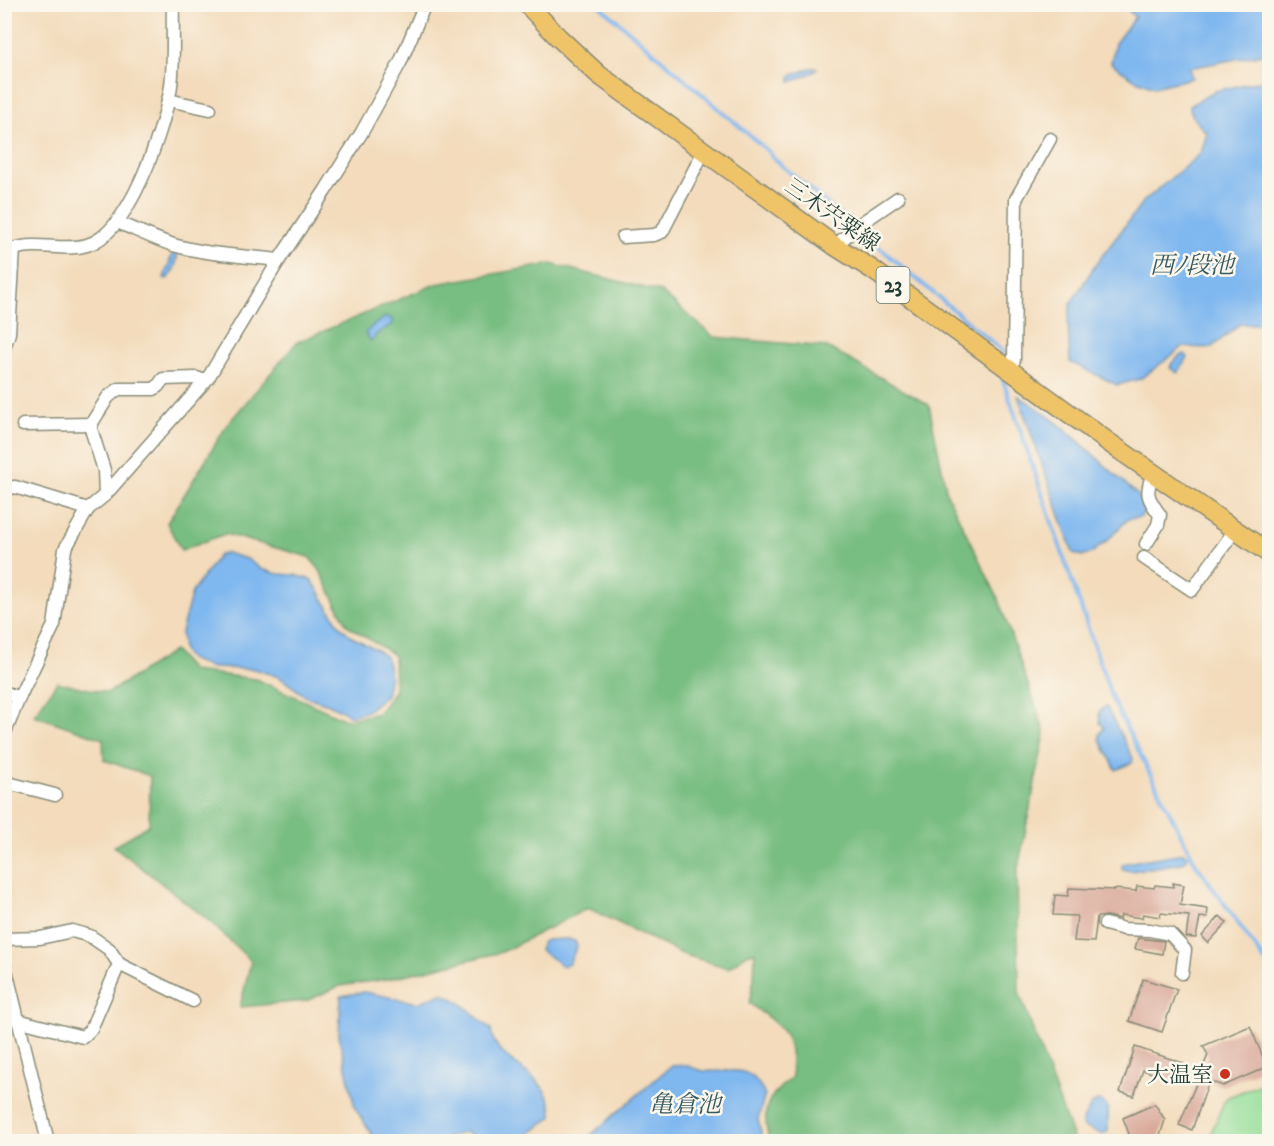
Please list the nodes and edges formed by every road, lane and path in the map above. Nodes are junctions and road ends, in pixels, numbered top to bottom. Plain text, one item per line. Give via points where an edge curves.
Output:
1 (173, 4) edge
2 (425, 4) edge
3 (526, 4) edge
4 (168, 100) junction
5 (210, 109) dead end
6 (1050, 139) dead end
7 (704, 151) junction
8 (898, 198) dead end
9 (117, 222) junction
10 (623, 237) dead end
11 (835, 246) junction
12 (279, 260) junction
13 (4, 348) edge
14 (1009, 370) junction
15 (205, 381) junction
16 (92, 424) junction
17 (23, 425) dead end
18 (1153, 473) junction
19 (4, 489) edge
20 (105, 495) junction
21 (88, 509) junction
22 (1235, 530) junction
23 (1146, 544) dead end
24 (1269, 554) edge
25 (1144, 558) dead end
26 (4, 692) edge
27 (18, 698) junction
28 (4, 735) edge
29 (4, 782) edge
30 (55, 795) dead end
31 (1105, 924) dead end
32 (4, 939) edge
33 (119, 964) junction
34 (5, 967) edge
35 (1182, 973) dead end
36 (194, 1001) dead end
37 (17, 1020) junction
38 (48, 1142) edge

1 - 4 street
2 - 12 street via 400,63 363,132
3 - 7 main road, 三木宍粟線 / 23 via 599,75
4 - 5 street
4 - 9 street via 146,168
6 - 14 street via 1016,199 1014,360
7 - 10 street via 662,232
7 - 11 main road, 三木宍粟線 / 23
8 - 11 street
9 - 12 street via 197,251
9 - 13 street via 87,246 26,245 14,249 9,333
11 - 14 main road, 三木宍粟線 / 23
12 - 15 street
14 - 18 main road, 三木宍粟線 / 23
15 - 16 street via 163,379 154,389 118,389 108,397
15 - 20 street
16 - 17 street
16 - 20 street via 104,470
18 - 22 main road, 三木宍粟線 / 23
18 - 23 street via 1148,499 1160,515
19 - 21 street via 15,487
20 - 21 street
21 - 27 street via 65,549 54,625
22 - 24 main road, 三木宍粟線 / 23
22 - 25 street via 1192,590
26 - 27 street
27 - 28 street
29 - 30 street
31 - 35 street via 1170,934 1185,950
32 - 33 street via 40,938 72,931 90,936 109,949
33 - 36 street
33 - 37 street via 91,1029 83,1037
34 - 37 street
37 - 38 street

